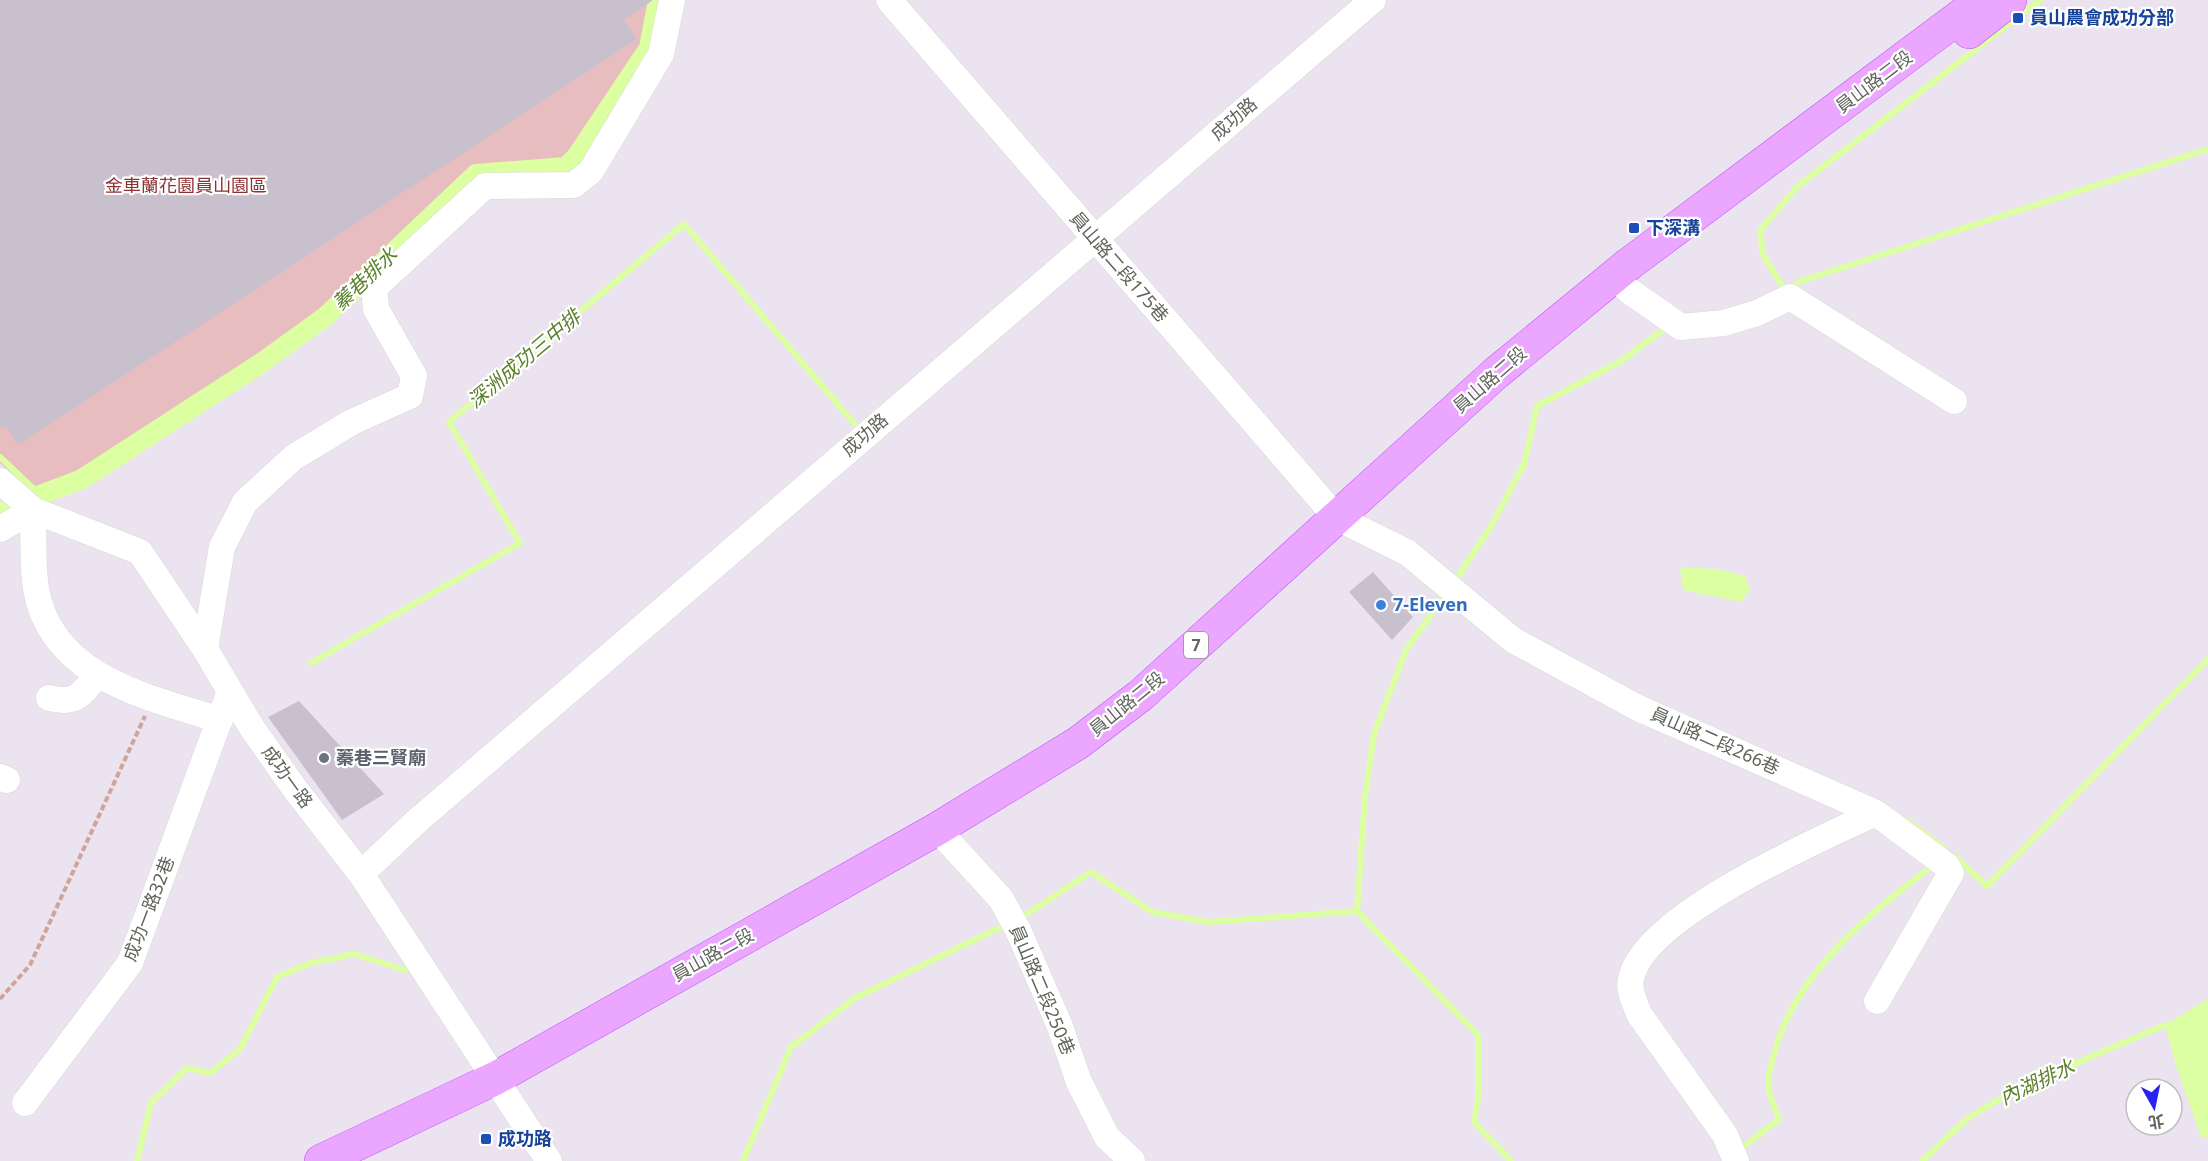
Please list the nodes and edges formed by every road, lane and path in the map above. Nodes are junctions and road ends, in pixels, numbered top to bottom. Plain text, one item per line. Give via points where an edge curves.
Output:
1 (672, 0) edge
2 (889, 0) edge
3 (1373, 0) edge
4 (1983, 0) edge
5 (2010, 0) edge
6 (1094, 239) junction
7 (1621, 283) junction
8 (1954, 400) dead end
9 (20, 499) edge
10 (1346, 521) junction
11 (0, 529) edge
12 (205, 649) junction
13 (98, 675) junction
14 (230, 691) junction
15 (49, 698) dead end
16 (153, 699) junction
17 (220, 720) junction
18 (1876, 813) junction
19 (942, 836) junction
20 (361, 874) junction
21 (0, 999) edge
22 (1877, 1001) dead end
23 (501, 1085) junction
24 (25, 1103) dead end
25 (321, 1161) edge
26 (363, 1161) edge
27 (549, 1161) edge
28 (1132, 1161) edge
29 (1736, 1161) edge

1 - 12 street via 661,54 591,171 573,185 485,186 374,288 376,309 414,376 410,396 352,422 294,458 246,502 222,547
2 - 6 street, 員山路二段175巷
3 - 6 street, 成功路
4 - 7 main road, 員山路二段 / 7
5 - 7 main road, 員山路二段 / 7
6 - 10 street, 員山路二段175巷
6 - 20 street, 成功路 via 417,821
7 - 8 street via 1681,327 1724,323 1790,297
7 - 10 main road, 員山路二段 / 7 via 1496,373
9 - 11 street
9 - 12 street, 成功一路 via 140,552
9 - 13 street via 36,589 55,639
10 - 18 street, 員山路二段266巷 via 1408,553 1513,640 1638,708
10 - 19 main road, 員山路二段 / 7 via 1141,695
12 - 14 street, 成功一路
13 - 15 street via 75,699 62,702
13 - 16 street
14 - 17 street, 成功一路32巷
14 - 20 street, 成功一路 via 295,789
16 - 17 street
16 - 21 path via 30,965
17 - 24 street, 成功一路32巷 via 130,963
18 - 22 street, 員山路二段266巷 via 1951,873
18 - 29 street via 1737,881 1684,915 1642,954 1630,979 1639,1014 1725,1135
19 - 23 main road, 員山路二段 / 7
19 - 28 street, 員山路二段250巷 via 1001,898 1059,1024 1079,1082 1107,1137
20 - 23 street, 成功一路
23 - 25 main road, 員山路二段 / 7
23 - 26 main road, 員山路二段 / 7
23 - 27 street, 成功一路

